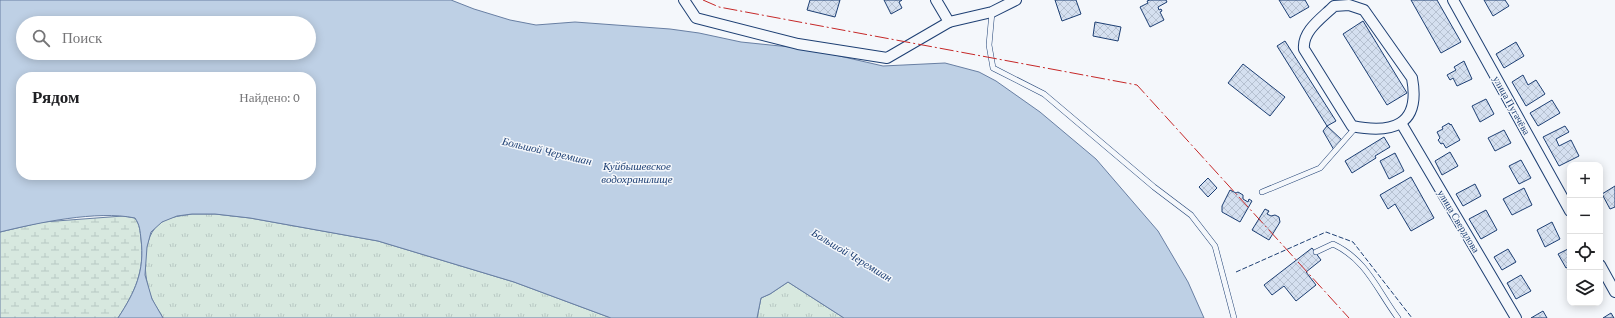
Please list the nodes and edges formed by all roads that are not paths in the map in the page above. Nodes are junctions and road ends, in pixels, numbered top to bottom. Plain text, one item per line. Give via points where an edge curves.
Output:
1 (684, 0) edge
2 (936, 0) edge
3 (1016, 0) edge
4 (1453, 0) edge
5 (1332, 3) edge
6 (992, 12) junction
7 (949, 22) junction
8 (1401, 123) junction
9 (1357, 127) junction
10 (1262, 192) dead end
11 (1567, 205) edge
12 (1316, 252) dead end
13 (1603, 270) edge
14 (1615, 292) edge
15 (1234, 318) edge
16 (1398, 318) edge
17 (1516, 318) edge

1 - 7 street via 696,18 798,44 887,58
2 - 7 street
3 - 6 street
4 - 11 street, улица Пугачёва
5 - 8 street via 1364,10 1412,78 1413,106 1405,121
5 - 9 street via 1307,33 1303,41 1304,49 1352,126
6 - 7 street
6 - 15 lane via 989,45 993,68 1044,94 1154,188 1191,215 1215,246
8 - 9 street via 1369,130
8 - 17 street, улица Свердлова
9 - 10 lane via 1320,168
12 - 16 lane via 1333,244 1343,249 1366,269
13 - 14 street

